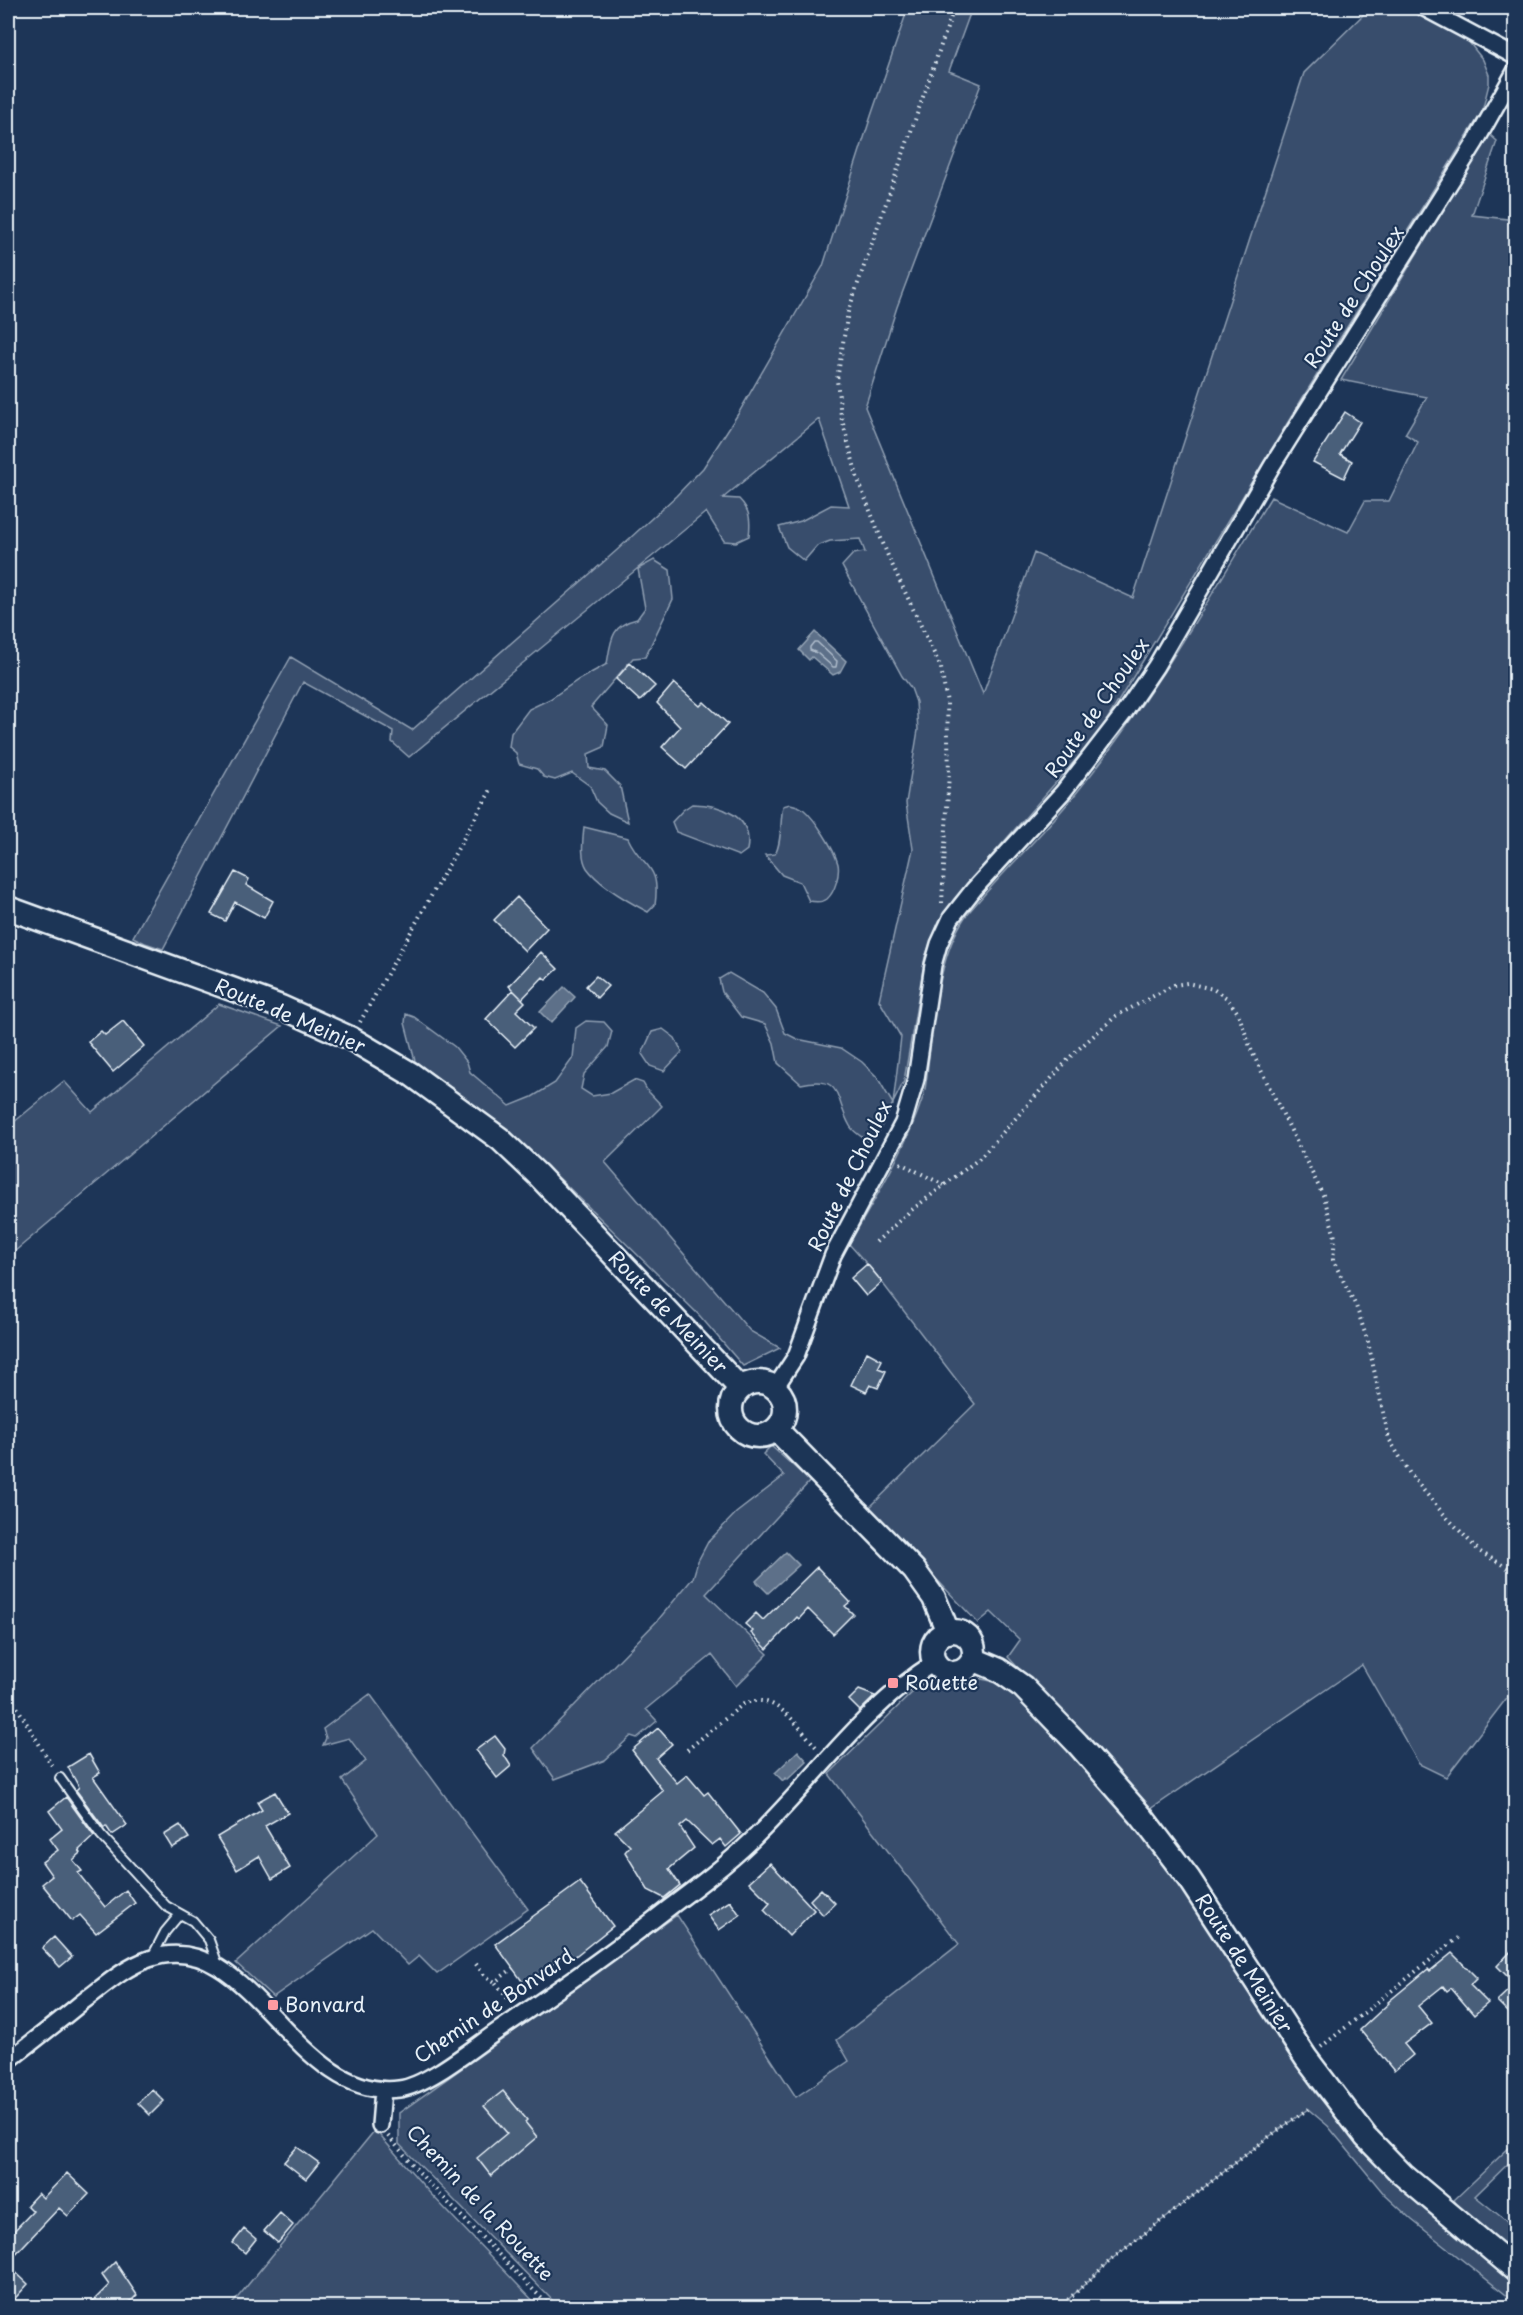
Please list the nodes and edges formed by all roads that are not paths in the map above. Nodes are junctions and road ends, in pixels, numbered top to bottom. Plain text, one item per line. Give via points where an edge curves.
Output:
1 (1424, 8) edge
2 (1515, 57) edge
3 (1515, 70) edge
4 (8, 908) edge
5 (740, 1388) junction
6 (775, 1388) junction
7 (776, 1429) junction
8 (948, 1632) junction
9 (973, 1659) junction
10 (935, 1662) junction
11 (60, 1778) road end
12 (180, 1914) junction
13 (152, 1958) junction
14 (218, 1965) junction
15 (8, 2061) edge
16 (383, 2090) junction
17 (380, 2125) road end
18 (1515, 2270) edge

1 - 2 street
3 - 6 street, Route de Choulex via 1476,143 1272,466 1125,713 1063,792 951,918 933,965 910,1102 833,1255 796,1356
4 - 5 street, Route de Meinier via 270,1004 350,1038 411,1074 500,1139 538,1175
5 - 6 street via 758,1382
5 - 7 street via 734,1395 731,1414 741,1430 759,1436
6 - 7 street via 784,1404 782,1422
7 - 8 street via 914,1570 934,1598
8 - 9 street via 966,1635 975,1650
8 - 10 street via 936,1640
9 - 10 street via 960,1672 950,1673
9 - 18 street, Route de Meinier via 999,1670 1023,1687 1142,1817 1189,1879 1306,2058 1366,2137 1403,2175
10 - 16 street, Chemin de Bonvard via 900,1687 725,1866 431,2076 413,2086
11 - 12 lane via 101,1835 166,1906
12 - 13 lane
12 - 14 lane via 193,1921 209,1940
13 - 14 street, Chemin de Bonvard via 186,1955
13 - 15 street, Chemin de Bonvard via 126,1969
14 - 16 street, Chemin de Bonvard via 333,2072
16 - 17 street, Chemin de la Rouette

